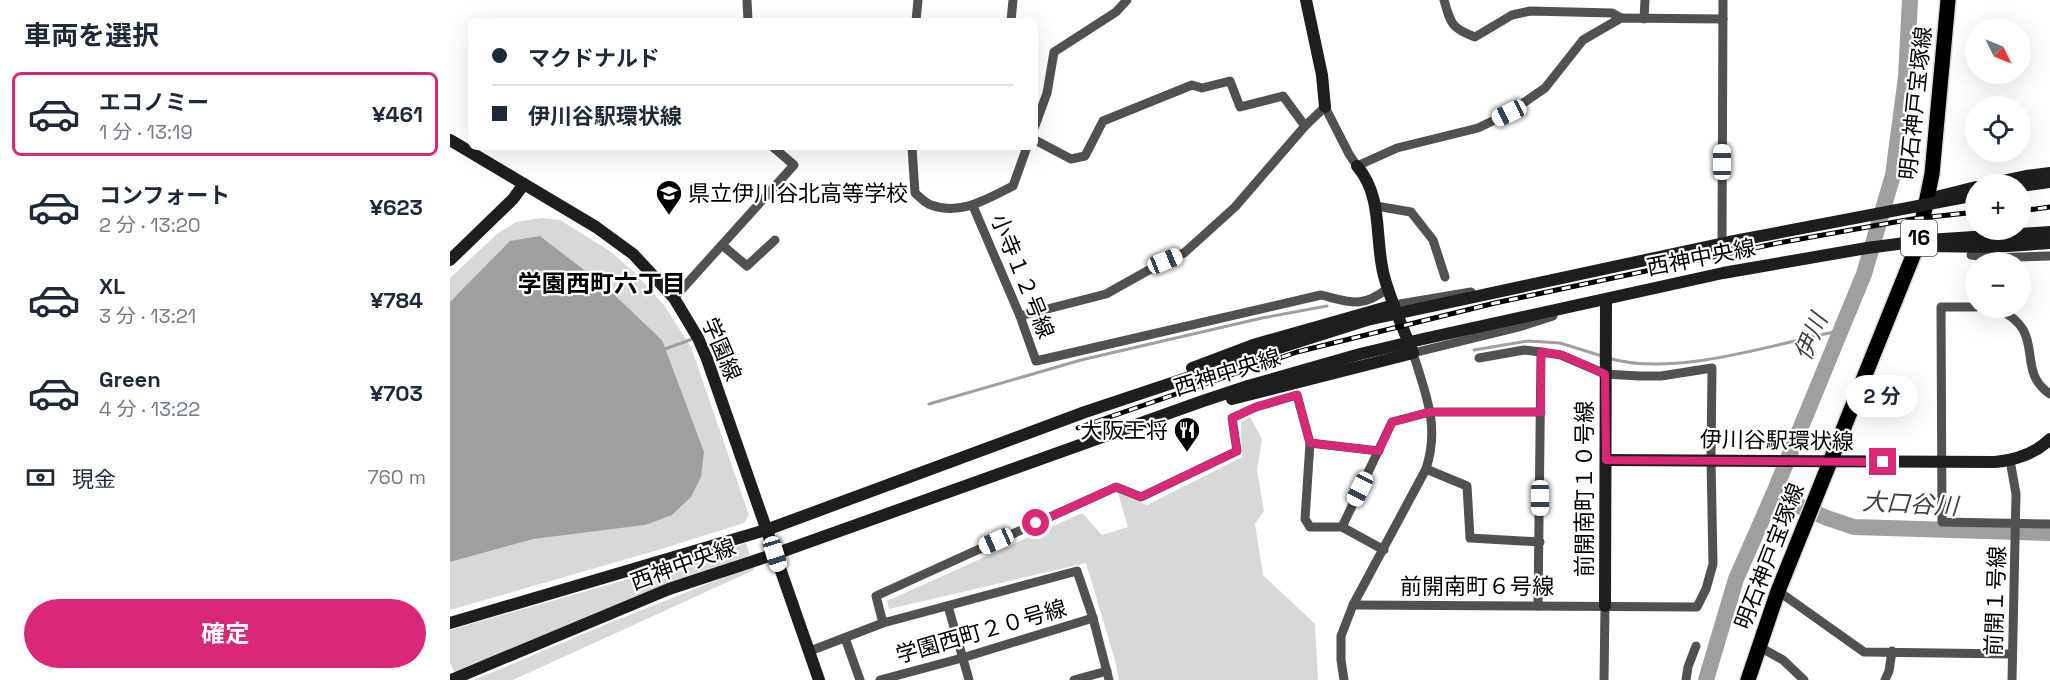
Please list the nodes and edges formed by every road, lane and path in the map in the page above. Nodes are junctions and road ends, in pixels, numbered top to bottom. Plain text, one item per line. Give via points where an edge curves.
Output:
1 (747, 0) edge
2 (918, 0) edge
3 (1013, 0) edge
4 (1127, 0) edge
5 (1306, 0) edge
6 (1444, 0) edge
7 (1645, 0) edge
8 (1723, 0) edge
9 (1948, 0) edge
10 (748, 18) edge
11 (916, 18) edge
12 (1011, 18) edge
13 (1620, 18) junction
14 (1644, 19) junction
15 (1723, 20) junction
16 (1325, 107) junction
17 (1038, 118) edge
18 (1305, 126) junction
19 (450, 140) edge
20 (1038, 142) edge
21 (776, 150) edge
22 (912, 150) edge
23 (1026, 150) edge
24 (1357, 166) junction
25 (2050, 173) edge
26 (2031, 175) edge
27 (2050, 182) edge
28 (524, 184) junction
29 (2031, 185) edge
30 (1965, 192) edge
31 (1965, 192) edge
32 (1922, 201) junction
33 (973, 206) junction
34 (1376, 206) junction
35 (2050, 232) edge
36 (775, 240) dead end
37 (1722, 240) junction
38 (2050, 243) edge
39 (722, 245) junction
40 (1910, 247) junction
41 (1978, 252) edge
42 (2010, 252) edge
43 (2031, 256) edge
44 (2050, 256) edge
45 (450, 260) edge
46 (1445, 277) dead end
47 (1388, 288) junction
48 (674, 298) junction
49 (1606, 301) junction
50 (1394, 305) junction
51 (1965, 307) edge
52 (1020, 316) junction
53 (2015, 318) edge
54 (1541, 352) junction
55 (1413, 353) junction
56 (1479, 358) dead end
57 (1605, 371) junction
58 (2050, 394) edge
59 (1085, 412) junction
60 (1430, 412) junction
61 (1541, 412) junction
62 (1136, 424) junction
63 (2050, 438) edge
64 (1310, 443) junction
65 (1379, 451) junction
66 (1711, 459) junction
67 (1606, 460) junction
68 (2010, 460) junction
69 (1825, 462) junction
70 (1941, 462) junction
71 (1426, 469) junction
72 (2050, 524) edge
73 (2016, 525) junction
74 (1342, 527) junction
75 (766, 530) junction
76 (1540, 542) junction
77 (1384, 550) junction
78 (775, 554) junction
79 (1778, 591) junction
80 (1353, 605) junction
81 (948, 606) junction
82 (1538, 606) junction
83 (1605, 606) junction
84 (1093, 618) junction
85 (450, 623) edge
86 (883, 623) junction
87 (845, 638) junction
88 (1696, 646) dead end
89 (1758, 646) junction
90 (810, 651) junction
91 (1892, 651) junction
92 (2012, 654) junction
93 (962, 658) junction
94 (1108, 675) edge
95 (451, 680) edge
96 (819, 680) edge
97 (860, 680) edge
98 (880, 680) edge
99 (969, 680) edge
100 (1074, 680) edge
101 (1344, 680) edge
102 (1604, 680) edge
103 (1686, 680) edge
104 (1748, 680) edge
105 (1804, 680) edge
106 (1885, 680) edge
107 (2012, 680) edge

1 - 10 street
2 - 11 street
3 - 12 street
4 - 17 street via 1116,12 1054,52
5 - 16 street
6 - 13 street via 1451,24 1475,37 1512,15 1530,11 1612,13
7 - 14 street
8 - 15 street
9 - 32 main road, 明石神戸宝塚線 / 16 via 1932,174
13 - 14 street
13 - 24 street via 1582,40 1545,87 1509,113 1478,128 1397,148
14 - 15 street
15 - 37 street
16 - 18 street
16 - 24 street
18 - 20 street via 1283,96 1240,107 1230,81 1202,88 1192,85 1103,121 1085,156 1071,159
18 - 52 street via 1234,207 1184,254 1106,294
19 - 28 street, 学園線
21 - 39 street via 794,165
22 - 33 street via 915,193 929,204
23 - 33 street via 1012,186
24 - 34 street via 1372,188
25 - 26 street
27 - 29 street
28 - 45 street
28 - 48 street, 学園線 via 633,254
30 - 32 street
31 - 59 street, 西神中央線, bridge via 1367,320
32 - 37 street, 西神中央線, bridge
32 - 40 main road, 明石神戸宝塚線 / 16
33 - 52 street, 小寺１２号線
34 - 46 street via 1411,212 1433,240
34 - 47 street via 1376,232
35 - 62 street, 西神中央線, bridge via 1928,240 1723,273 1402,344 1248,386
36 - 39 street via 747,266
37 - 50 street, 西神中央線
38 - 42 street
39 - 48 street
40 - 41 street via 1953,245
40 - 49 street, 西神中央線, bridge via 1735,274
40 - 69 main road, 明石神戸宝塚線 / 16
43 - 44 street
47 - 50 street
47 - 52 street, 小寺１２号線 via 1355,304 1321,295 1036,362
48 - 75 street, 学園線 via 707,358
49 - 55 street, 西神中央線
49 - 57 street, 前開南町１０号線
50 - 55 street
50 - 59 street via 1253,345
51 - 70 street via 1941,307
53 - 58 street via 2026,330 2033,373
54 - 56 street, 前開南町６号線 via 1524,350
54 - 57 street, 前開南町６号線 via 1562,355
54 - 61 street
55 - 60 street
55 - 62 street
57 - 66 street, 前開南町６号線 via 1661,375 1712,368
57 - 67 street, 前開南町１０号線
59 - 75 street, 西神中央線
60 - 61 street
60 - 65 street via 1392,422
60 - 71 street via 1432,449
61 - 76 street
62 - 78 street, 西神中央線
63 - 68 street, 伊川谷駅環状線 via 2032,453
64 - 65 street
64 - 74 street via 1305,519 1311,527
64 - 86 street via 1297,395 1256,407 1232,418 1237,451 1141,497 1116,487 876,596
65 - 74 street
66 - 67 street, 伊川谷駅環状線
66 - 69 street, 伊川谷駅環状線
66 - 83 street, 前開南町６号線 via 1713,564 1697,607
67 - 83 street, 前開南町１０号線
68 - 70 street, 伊川谷駅環状線
68 - 73 street, 前開１号線
69 - 70 street, 伊川谷駅環状線
69 - 79 main road, 明石神戸宝塚線 / 16 via 1810,512
70 - 73 street via 1942,522
71 - 76 street via 1467,486 1470,538
71 - 77 street
72 - 73 street
73 - 92 street, 前開１号線
74 - 77 street
75 - 78 street, 学園線
75 - 85 street, 西神中央線
76 - 82 street
77 - 80 street
78 - 90 street, 学園線
78 - 95 street, 西神中央線 via 669,589
79 - 89 main road, 明石神戸宝塚線 / 16
79 - 91 street via 1864,652
80 - 82 street, 前開南町６号線
80 - 101 street via 1341,636
81 - 84 street via 1077,571
81 - 86 street
81 - 93 street
82 - 83 street, 前開南町６号線
83 - 102 street
84 - 93 street, 学園西町２０号線
84 - 94 street
86 - 87 street
87 - 90 street
87 - 97 street
88 - 103 street
89 - 104 main road, 明石神戸宝塚線 / 16
89 - 105 street via 1783,660
90 - 96 street, 学園線
91 - 92 street
91 - 106 street
92 - 107 street, 前開１号線
93 - 98 street, 学園西町２０号線
93 - 99 street
94 - 100 street

